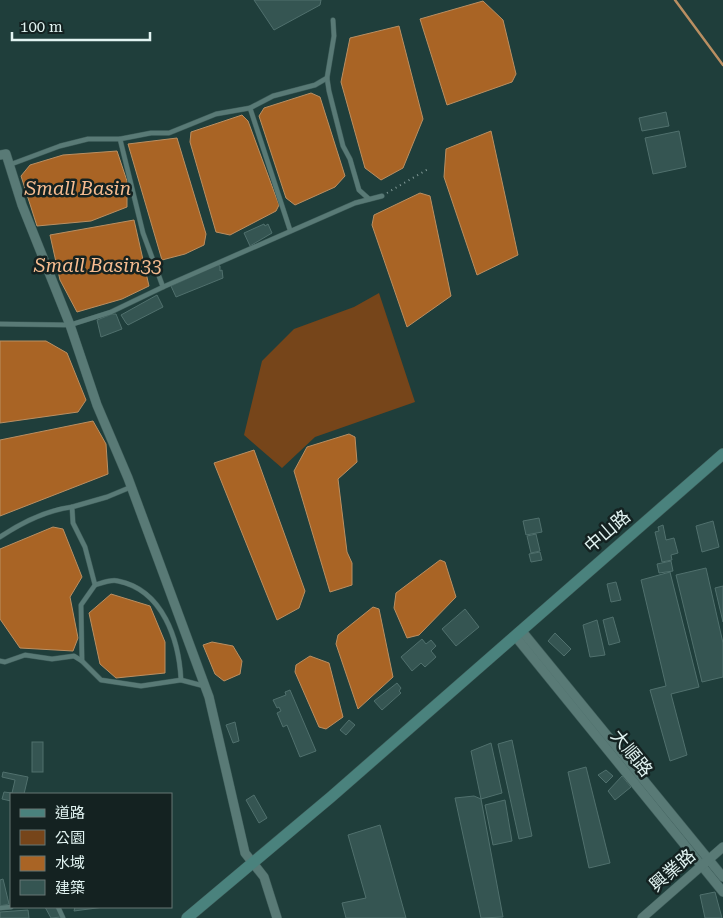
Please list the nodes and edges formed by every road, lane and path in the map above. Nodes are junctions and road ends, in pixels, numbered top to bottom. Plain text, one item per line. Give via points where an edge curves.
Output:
1 (333, 20) dead end
2 (327, 78) junction
3 (250, 108) junction
4 (120, 139) junction
5 (2, 156) edge
6 (9, 165) junction
7 (428, 169) dead end
8 (382, 196) joint
9 (369, 199) junction
10 (290, 230) junction
11 (162, 287) junction
12 (0, 324) edge
13 (70, 326) junction
14 (723, 454) edge
15 (132, 486) junction
16 (72, 506) junction
17 (0, 537) edge
18 (95, 585) junction
19 (518, 633) junction
20 (0, 661) edge
21 (82, 661) junction
22 (181, 680) junction
23 (205, 686) junction
24 (723, 847) edge
25 (251, 862) junction
26 (705, 862) junction
27 (723, 877) edge
28 (723, 892) edge
29 (186, 918) edge
30 (277, 918) edge
31 (642, 918) edge

1 - 2 lane via 334,36
2 - 3 lane via 308,88 273,96
2 - 9 lane via 343,146 359,190
3 - 4 lane via 216,114 169,133
3 - 10 lane
4 - 6 lane via 88,139
4 - 11 lane via 143,234
5 - 6 street
6 - 13 street
7 - 8 path
8 - 9 lane
9 - 10 lane
10 - 11 lane via 265,244
11 - 13 lane via 118,309
12 - 13 lane
13 - 15 street via 97,405
14 - 19 main road, 中山路
15 - 16 lane via 107,497
15 - 23 street
16 - 17 lane via 57,509
16 - 18 lane via 73,523 85,547
18 - 21 lane via 81,605
18 - 22 lane via 116,580 139,588 163,612 180,658
19 - 25 main road, 中山路 via 331,797
19 - 26 street, 大順路
20 - 21 lane via 25,655 52,659 74,656
21 - 22 lane via 102,680 140,686
22 - 23 lane
23 - 25 street via 245,853
24 - 26 street, 興業路
25 - 29 main road, 中山路
25 - 30 street via 264,877
26 - 27 street, 大順路
26 - 28 street, 大順路
26 - 31 street, 興業路

